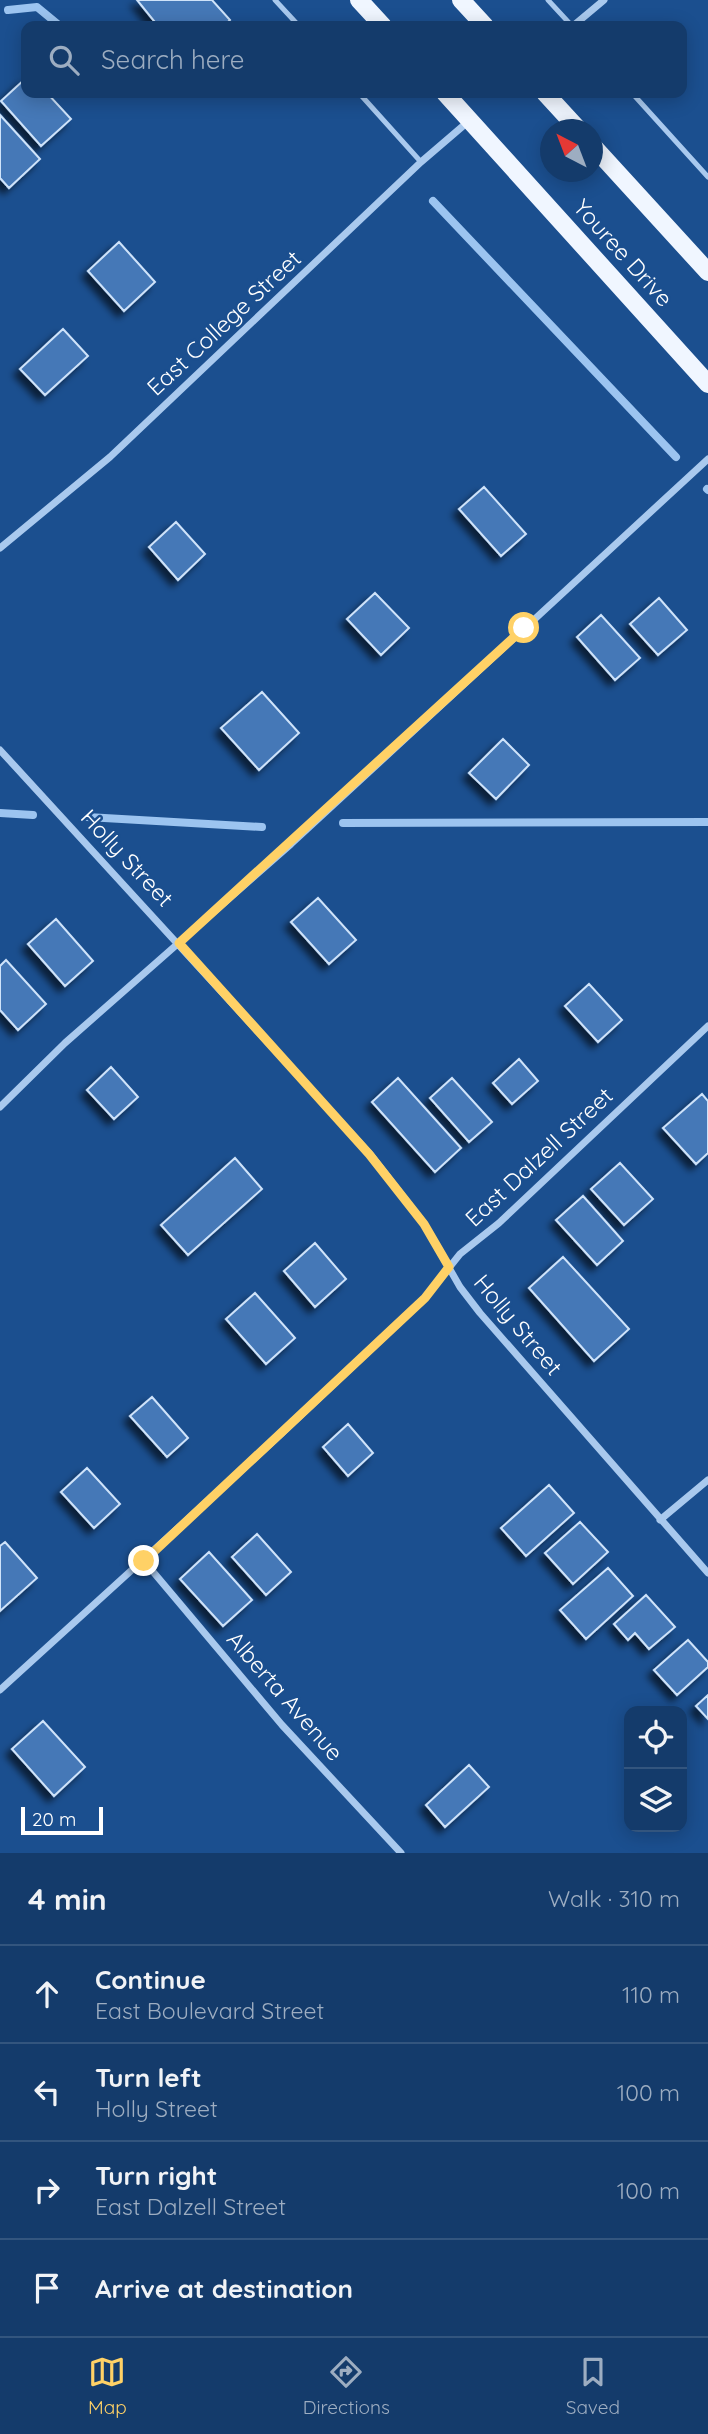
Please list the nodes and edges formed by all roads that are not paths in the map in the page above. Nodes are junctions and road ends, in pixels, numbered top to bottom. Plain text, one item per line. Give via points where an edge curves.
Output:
1 (275, 0) edge
2 (359, 0) edge
3 (461, 0) edge
4 (548, 0) edge
5 (604, 0) edge
6 (294, 21) edge
7 (378, 21) edge
8 (480, 21) edge
9 (567, 21) edge
10 (578, 21) edge
11 (363, 98) edge
12 (450, 98) edge
13 (550, 98) edge
14 (637, 98) edge
15 (569, 119) edge
16 (470, 120) junction
17 (603, 156) edge
18 (421, 162) junction
19 (708, 177) edge
20 (708, 272) edge
21 (708, 384) edge
22 (708, 458) edge
23 (0, 548) edge
24 (0, 750) edge
25 (179, 943) junction
26 (708, 1026) edge
27 (0, 1107) edge
28 (449, 1267) junction
29 (708, 1480) edge
30 (660, 1520) junction
31 (144, 1561) junction
32 (708, 1573) edge
33 (0, 1690) edge
34 (401, 1853) edge

1 - 6 lane
2 - 7 main road
3 - 8 main road
4 - 9 lane
5 - 10 street
11 - 18 lane
12 - 16 main road, Youree Drive
13 - 15 main road
14 - 19 lane
16 - 18 street, East College Street
16 - 21 main road, Youree Drive
17 - 20 main road
18 - 23 street, East College Street via 110,457
22 - 25 street
24 - 25 street, Holly Street
25 - 27 street
25 - 28 street, Holly Street via 369,1154 424,1224
26 - 28 street, East Dalzell Street
28 - 30 street, Holly Street via 480,1313
28 - 31 street, East Dalzell Street via 425,1298
29 - 30 street
30 - 32 street, Holly Street
31 - 33 street, East Dalzell Street
31 - 34 street, Alberta Avenue via 282,1725

